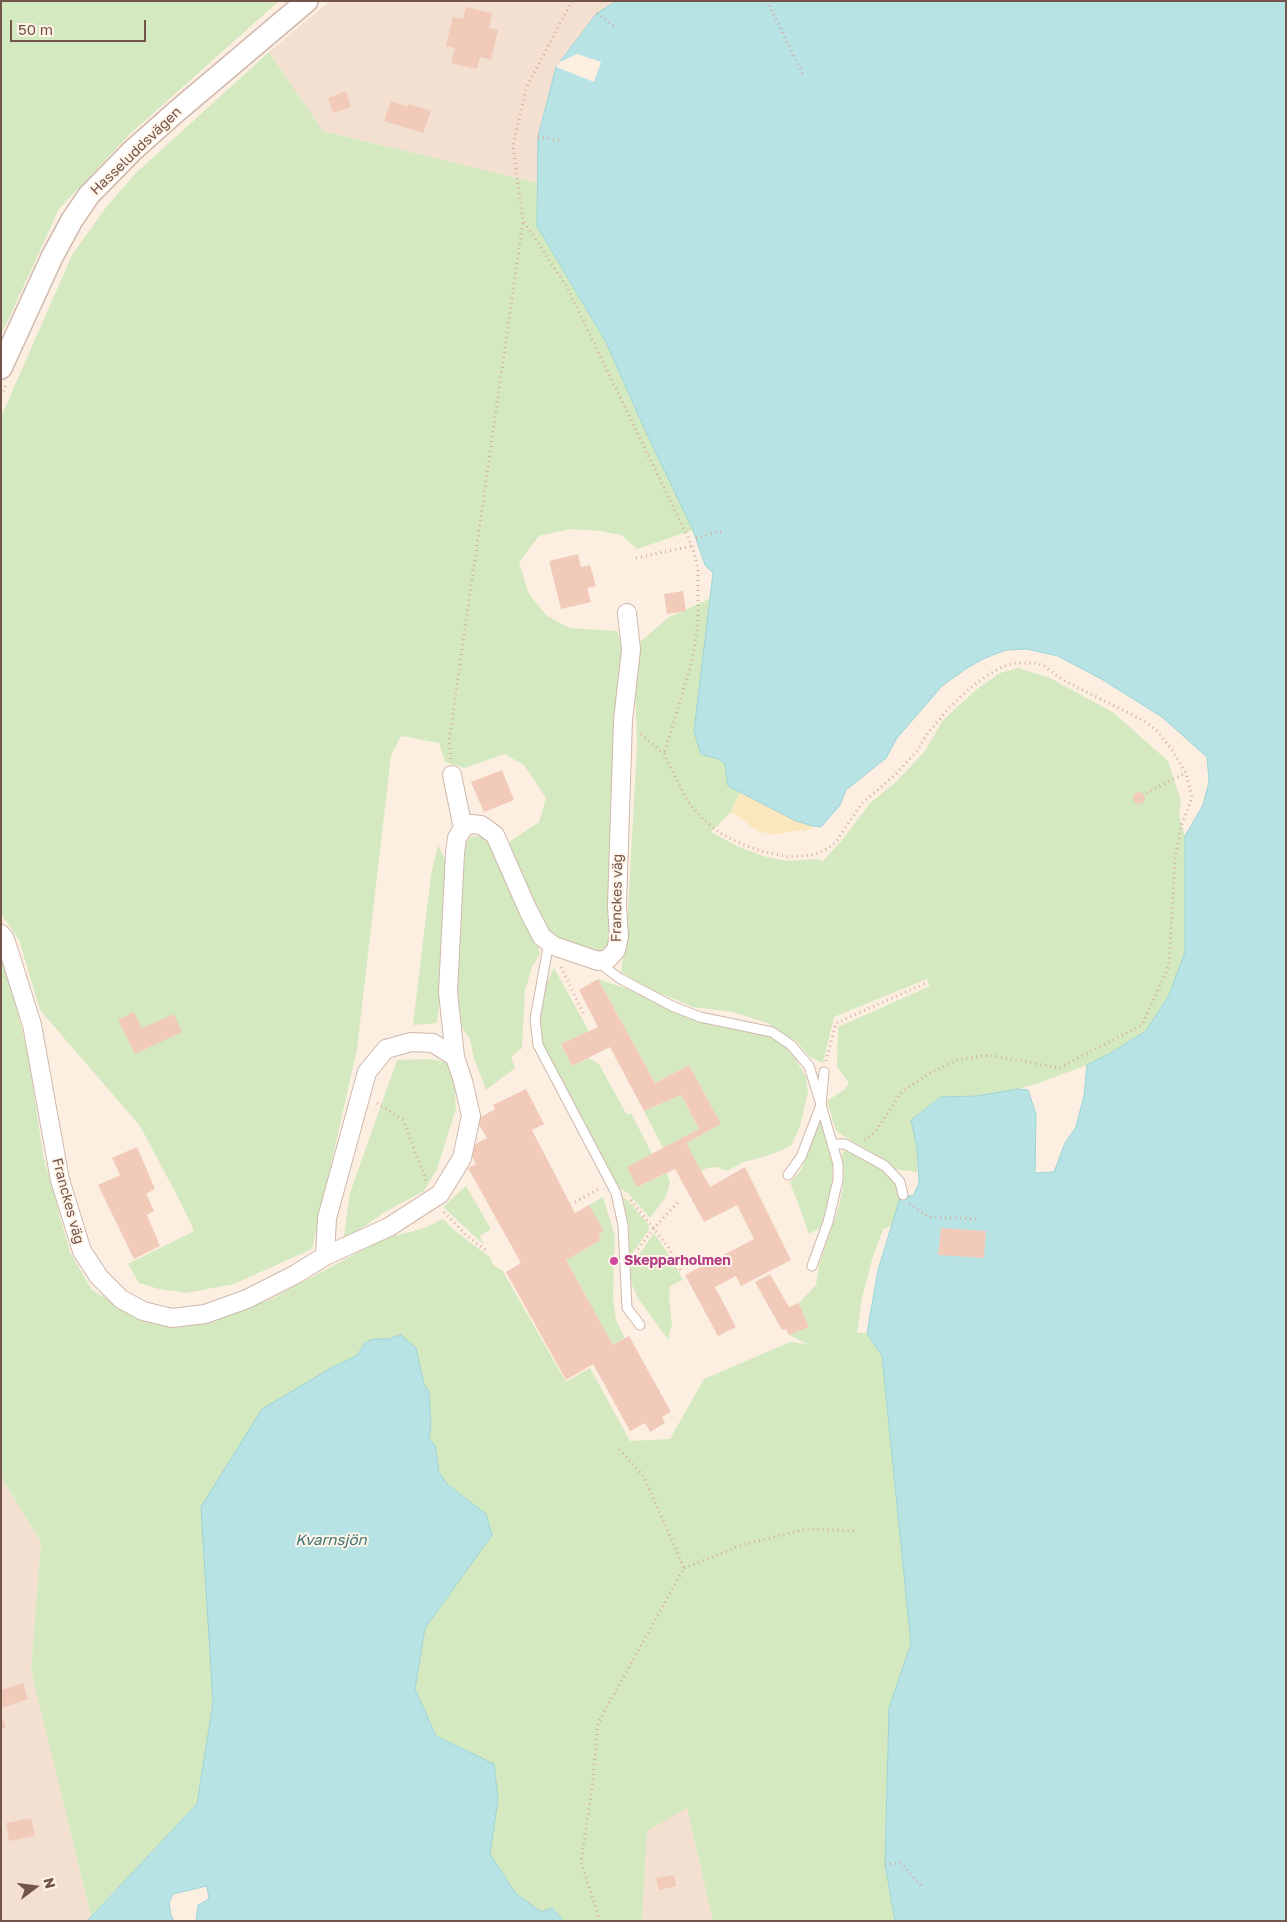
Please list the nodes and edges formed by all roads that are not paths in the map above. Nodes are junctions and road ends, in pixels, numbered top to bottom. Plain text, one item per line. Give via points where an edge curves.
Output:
1 (307, 1) edge
2 (5, 374) edge
3 (627, 613) dead end
4 (452, 775) road end
5 (463, 828) junction
6 (1, 934) edge
7 (549, 942) junction
8 (598, 961) junction
9 (455, 1057) junction
10 (824, 1072) road end
11 (821, 1105) junction
12 (833, 1144) junction
13 (788, 1175) dead end
14 (903, 1196) road end
15 (325, 1256) junction
16 (812, 1266) dead end
17 (640, 1325) dead end

1 - 2 street, Hasseluddsvägen via 132,151 89,195 52,257
3 - 8 street, Franckes väg via 631,650 623,720 617,906 619,936 616,950 608,959
4 - 5 street
5 - 7 street via 471,824 481,825 495,835 528,910 542,937
5 - 9 street, Franckes väg via 457,838 455,853 448,992
6 - 15 street, Franckes väg via 32,1025 60,1180 82,1251 99,1277 121,1299 143,1311 172,1318 205,1314 246,1300
7 - 8 street
7 - 17 lane via 535,1019 538,1045 616,1193 623,1225 627,1308
8 - 11 lane via 619,978 672,1006 700,1017 772,1032 791,1045 809,1066
9 - 15 street, Franckes väg via 472,1116 462,1158 440,1194 389,1227
9 - 15 street via 433,1043 411,1042 386,1050 367,1072 327,1218
10 - 11 lane
11 - 12 lane
11 - 13 lane via 801,1157
12 - 14 lane via 854,1148 891,1172 900,1182
12 - 16 lane via 838,1164 835,1196

